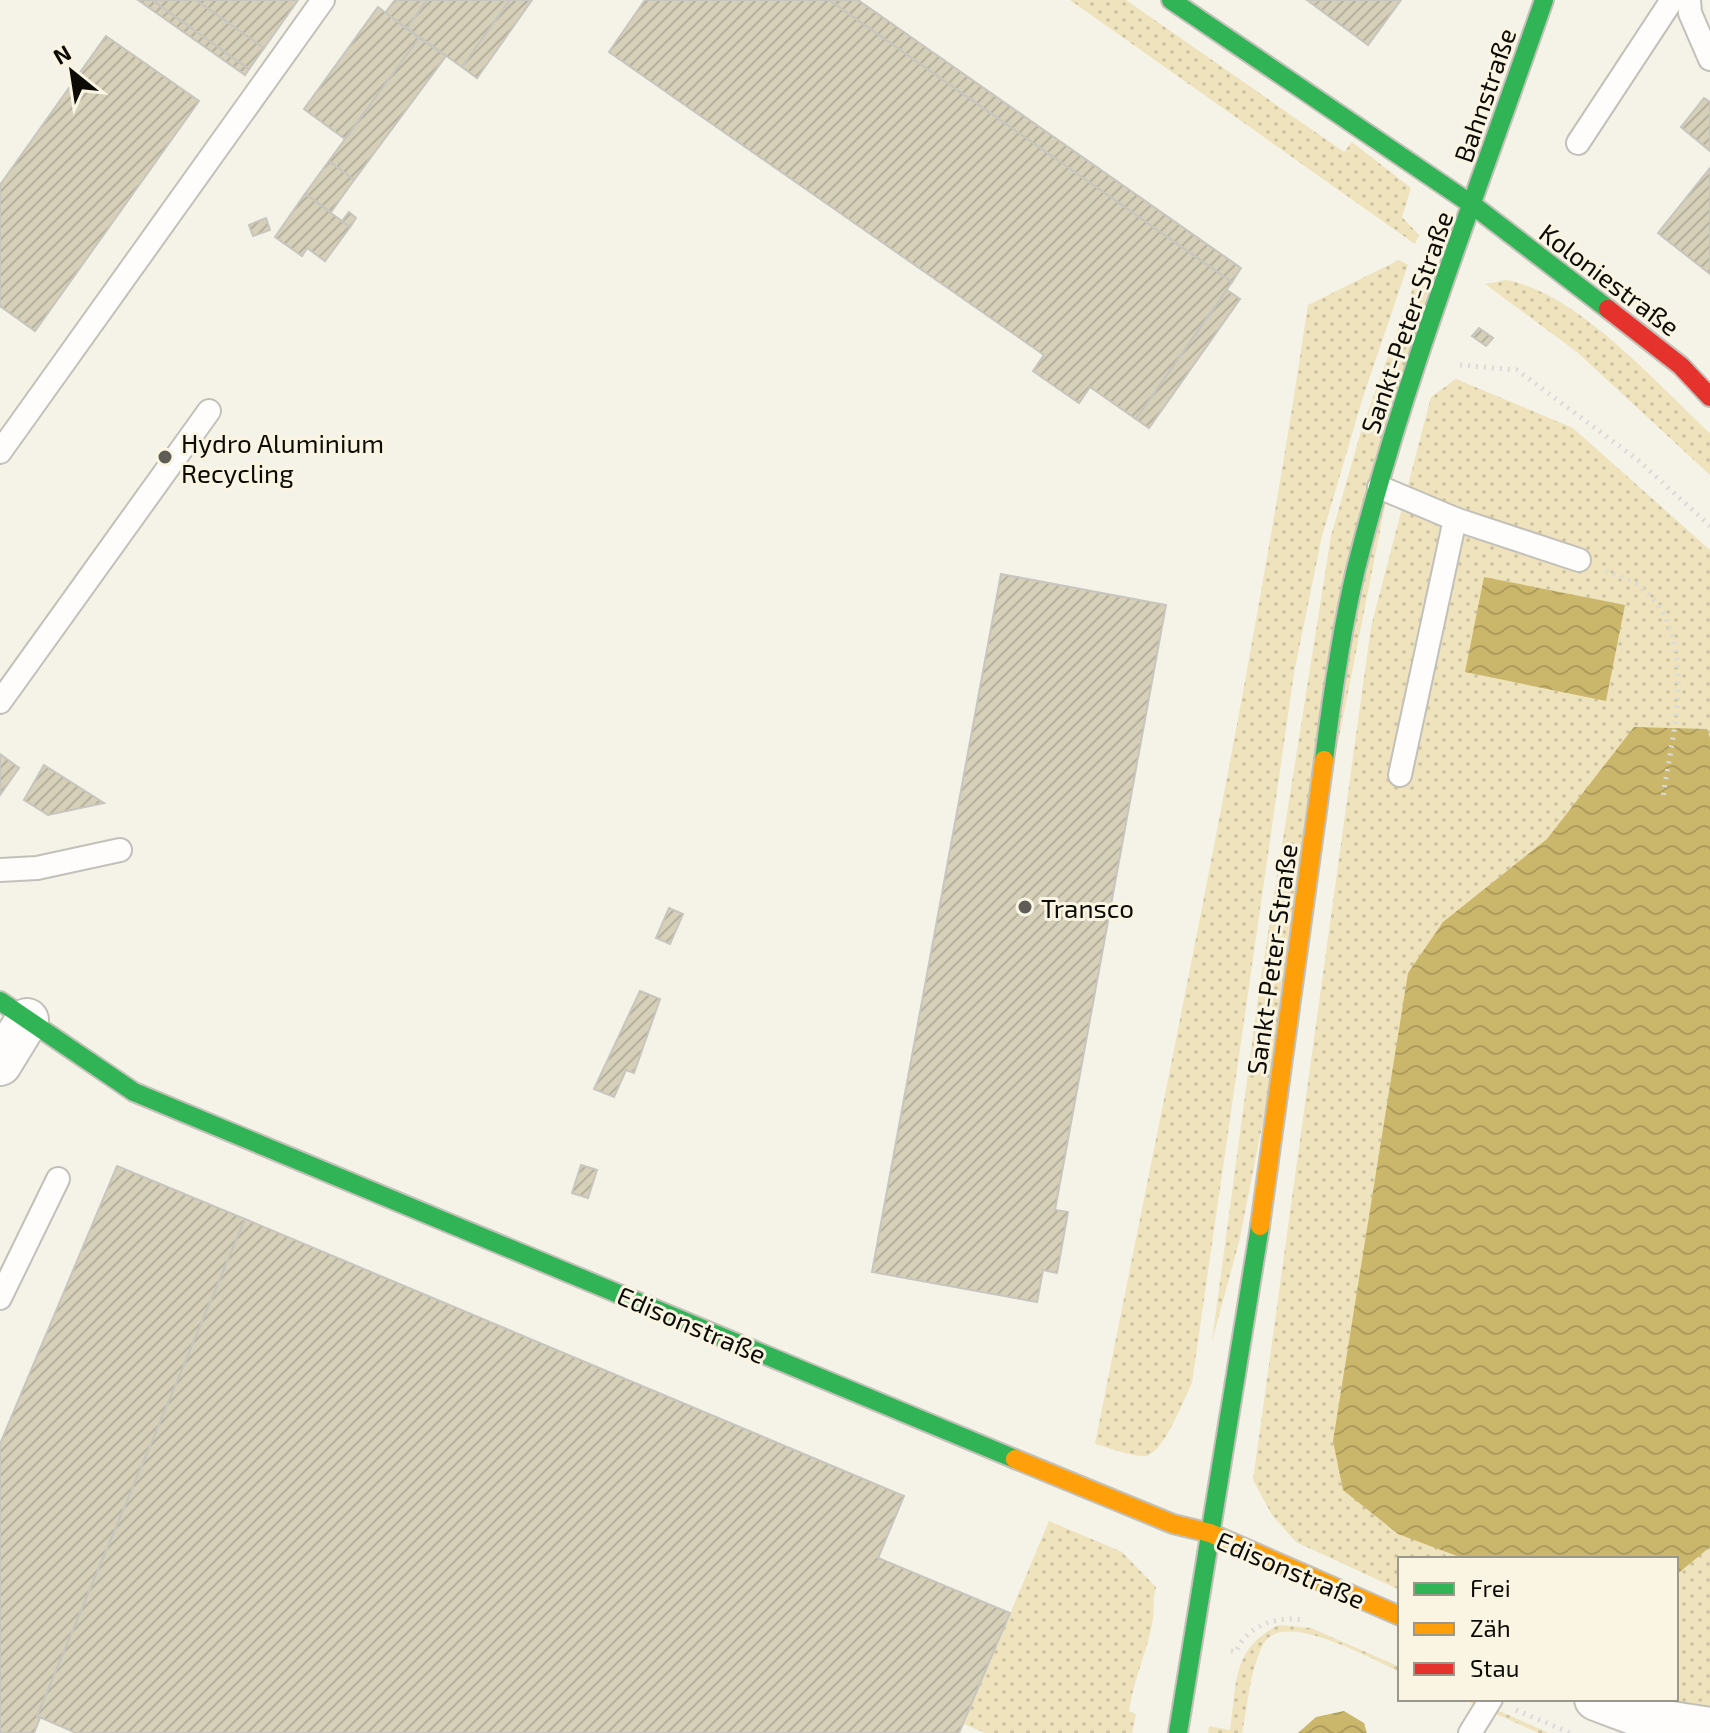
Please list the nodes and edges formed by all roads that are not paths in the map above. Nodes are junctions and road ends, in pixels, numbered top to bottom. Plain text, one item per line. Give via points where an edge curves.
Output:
1 (323, 0) edge
2 (1171, 0) edge
3 (1544, 0) edge
4 (1672, 0) edge
5 (1689, 0) edge
6 (1710, 59) edge
7 (1578, 143) dead end
8 (1474, 206) junction
9 (1710, 397) edge
10 (209, 411) dead end
11 (0, 452) edge
12 (1379, 487) junction
13 (1455, 519) junction
14 (1579, 560) road end
15 (0, 702) edge
16 (1400, 775) dead end
17 (120, 850) dead end
18 (0, 870) edge
19 (14, 1010) edge
20 (0, 1064) edge
21 (58, 1179) dead end
22 (0, 1298) edge
23 (1210, 1533) junction
24 (1398, 1615) edge
25 (1601, 1701) edge
26 (1498, 1702) edge
27 (1710, 1729) edge
28 (1178, 1733) edge
29 (1470, 1733) edge

1 - 11 lane
2 - 8 street, Koloniestraße
3 - 8 street, Bahnstraße
4 - 7 lane
5 - 6 lane
8 - 9 street, Koloniestraße via 1681,366
8 - 12 street, Sankt-Peter-Straße
10 - 15 lane
12 - 13 lane
12 - 23 street, Sankt-Peter-Straße via 1336,668 1275,1131
13 - 14 lane
13 - 16 lane
17 - 18 lane via 37,868
19 - 20 street
19 - 23 street, Edisonstraße via 134,1092 1173,1524
21 - 22 lane
23 - 24 street, Edisonstraße
23 - 28 street, Sankt-Peter-Straße
25 - 27 street via 1652,1720
26 - 29 lane

